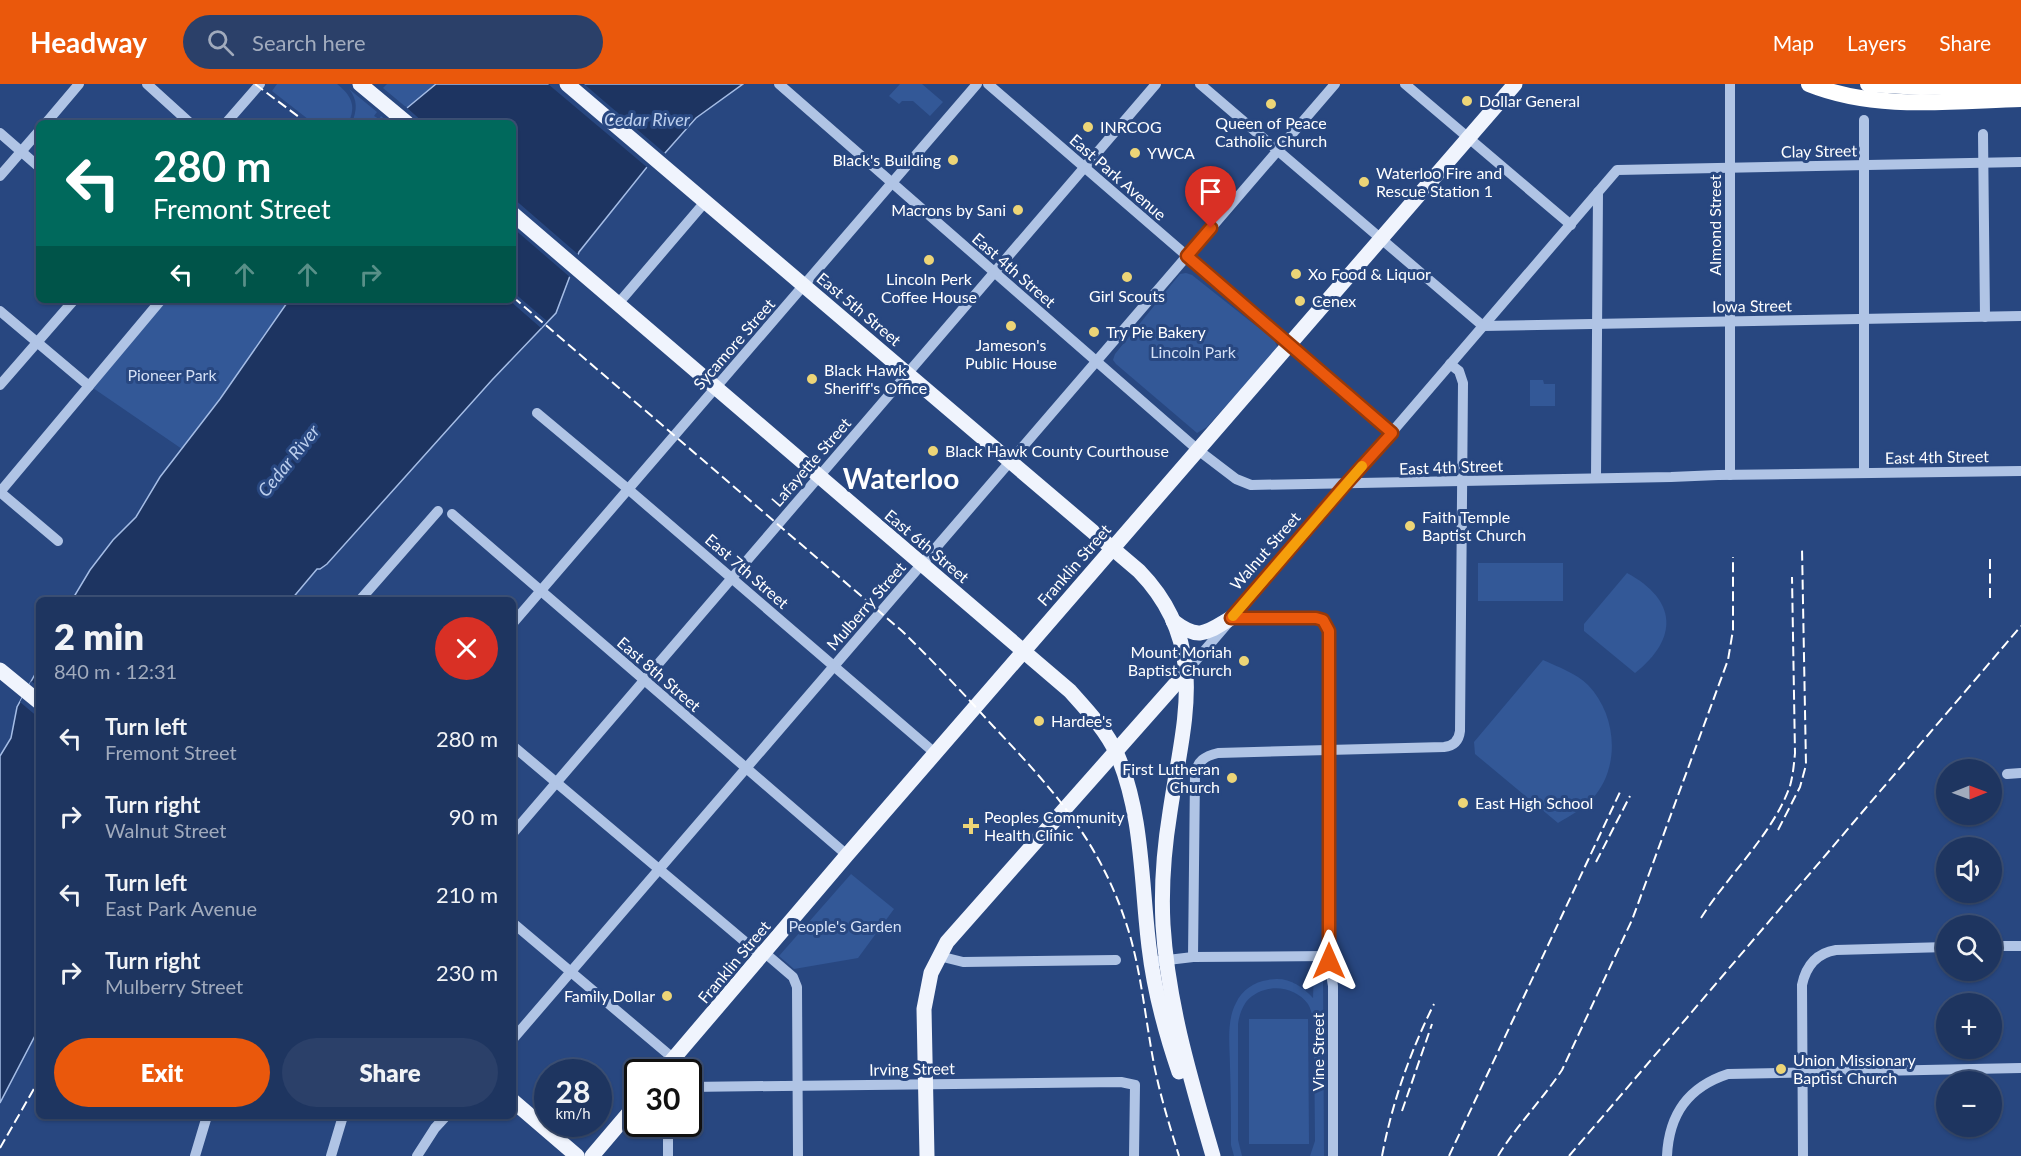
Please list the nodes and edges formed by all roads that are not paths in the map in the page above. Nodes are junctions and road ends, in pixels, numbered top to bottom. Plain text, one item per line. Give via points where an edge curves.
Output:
1 (79, 84) edge
2 (147, 84) edge
3 (260, 84) edge
4 (360, 84) edge
5 (567, 84) edge
6 (779, 84) edge
7 (977, 84) edge
8 (988, 84) edge
9 (1156, 84) edge
10 (1200, 84) edge
11 (1335, 84) edge
12 (1406, 84) edge
13 (1515, 84) edge
14 (1730, 84) edge
15 (1809, 84) edge
16 (1868, 84) edge
17 (2021, 85) edge
18 (2021, 99) edge
19 (49, 120) edge
20 (187, 120) edge
21 (229, 120) edge
22 (404, 120) edge
23 (1864, 120) dead end
24 (0, 133) edge
25 (36, 134) edge
26 (1983, 134) dead end
27 (1468, 137) junction
28 (1278, 150) junction
29 (21, 152) junction
30 (2021, 162) edge
31 (1984, 163) junction
32 (36, 164) edge
33 (1864, 165) junction
34 (1730, 167) junction
35 (1084, 168) junction
36 (1617, 170) joint
37 (0, 176) edge
38 (892, 183) junction
39 (1598, 192) junction
40 (705, 202) junction
41 (516, 217) edge
42 (1571, 225) junction
43 (1380, 238) junction
44 (1187, 256) junction
45 (994, 272) junction
46 (803, 286) junction
47 (71, 303) edge
48 (159, 303) edge
49 (617, 305) junction
50 (0, 310) edge
51 (2021, 316) edge
52 (1985, 317) junction
53 (1864, 319) junction
54 (1730, 321) junction
55 (1597, 323) junction
56 (1483, 326) junction
57 (37, 342) junction
58 (1289, 344) junction
59 (1096, 361) junction
60 (1450, 364) junction
61 (907, 374) junction
62 (0, 385) edge
63 (90, 386) junction
64 (715, 388) junction
65 (537, 413) dead end
66 (1392, 433) junction
67 (1198, 450) junction
68 (1010, 461) junction
69 (2021, 471) edge
70 (1864, 473) junction
71 (1730, 475) junction
72 (819, 477) junction
73 (1596, 478) junction
74 (1463, 482) junction
75 (1345, 485) junction
76 (628, 489) junction
77 (0, 492) edge
78 (438, 511) dead end
79 (452, 514) dead end
80 (58, 541) dead end
81 (1112, 548) junction
82 (921, 564) junction
83 (732, 578) junction
84 (541, 591) junction
85 (363, 597) edge
86 (1231, 618) junction
87 (516, 620) edge
88 (1173, 621) junction
89 (1023, 651) junction
90 (834, 666) junction
91 (0, 670) edge
92 (1186, 672) junction
93 (644, 681) junction
94 (36, 700) edge
95 (516, 749) edge
96 (1329, 751) junction
97 (1116, 752) junction
98 (936, 754) junction
99 (745, 769) junction
100 (2021, 773) edge
101 (2007, 774) dead end
102 (556, 782) junction
103 (516, 829) edge
104 (847, 855) junction
105 (659, 869) junction
106 (516, 926) edge
107 (2002, 946) edge
108 (2021, 946) edge
109 (1936, 947) edge
110 (764, 955) junction
111 (939, 956) junction
112 (1329, 956) junction
113 (1193, 957) junction
114 (1116, 960) dead end
115 (1158, 961) junction
116 (571, 972) junction
117 (516, 1036) edge
118 (674, 1059) joint
119 (2021, 1068) edge
120 (1802, 1073) junction
121 (926, 1084) junction
122 (798, 1086) junction
123 (702, 1087) edge
124 (516, 1104) edge
125 (624, 1118) edge
126 (206, 1119) edge
127 (342, 1119) edge
128 (443, 1119) edge
129 (668, 1137) edge
130 (195, 1156) edge
131 (332, 1156) edge
132 (417, 1156) edge
133 (577, 1156) edge
134 (592, 1156) edge
135 (668, 1156) edge
136 (798, 1156) edge
137 (927, 1156) edge
138 (1134, 1156) edge
139 (1213, 1156) edge
140 (1333, 1156) edge
141 (1667, 1156) edge
142 (1803, 1156) edge

1 - 19 street
2 - 20 street
3 - 21 street
4 - 22 main road
5 - 40 main road, East 5th Street
6 - 38 street, East 4th Street
7 - 38 street, Sycamore Street
8 - 35 street, East Park Avenue
9 - 35 street, Lafayette Street
10 - 28 street
11 - 28 street, Mulberry Street
12 - 27 street
13 - 27 main road, Franklin Street
14 - 34 street, Almond Street
15 - 18 highway via 1844,95 1890,101
16 - 17 highway
23 - 33 street
24 - 29 street
25 - 29 street
26 - 31 street
27 - 42 street
27 - 43 main road, Franklin Street
28 - 43 street
28 - 44 street, Mulberry Street
29 - 32 street
29 - 37 street
30 - 31 street, Clay Street
31 - 33 street, Clay Street
31 - 52 street
33 - 34 street, Clay Street
33 - 53 street
34 - 36 street, Clay Street
34 - 54 street, Almond Street
35 - 44 street, East Park Avenue
35 - 45 street, Lafayette Street
36 - 39 street, Walnut Street
38 - 45 street, East 4th Street
38 - 46 street, Sycamore Street
39 - 42 street, Walnut Street
39 - 55 street
40 - 46 main road, East 5th Street
40 - 49 street
41 - 49 main road, East 6th Street
42 - 56 street, Walnut Street
43 - 56 street
43 - 58 main road, Franklin Street
44 - 58 street, East Park Avenue
44 - 59 street, Mulberry Street
45 - 59 street, East 4th Street
45 - 61 street, Lafayette Street
46 - 61 main road, East 5th Street
46 - 64 street, Sycamore Street
47 - 57 street
48 - 63 street
49 - 64 main road, East 6th Street
50 - 57 street
51 - 52 street, Iowa Street
52 - 53 street, Iowa Street
53 - 54 street, Iowa Street
53 - 70 street
54 - 55 street, Iowa Street
54 - 71 street, Almond Street
55 - 56 street, Iowa Street
55 - 73 street
56 - 60 street, Walnut Street
57 - 62 street
57 - 63 street
58 - 66 street, East Park Avenue
58 - 67 main road, Franklin Street
59 - 67 street, East 4th Street
59 - 68 street, Mulberry Street
60 - 66 street, Walnut Street
60 - 74 street via 1459,371 1463,383
61 - 68 main road, East 5th Street
61 - 72 street, Lafayette Street
63 - 77 street
64 - 72 main road, East 6th Street
64 - 76 street, Sycamore Street
65 - 76 street, East 7th Street
66 - 75 street, Walnut Street
67 - 75 street, East 4th Street via 1236,479 1251,485
67 - 81 main road, Franklin Street
68 - 81 main road, East 5th Street
68 - 82 street, Mulberry Street
69 - 70 street, East 4th Street
70 - 71 street, East 4th Street
71 - 73 street, East 4th Street
72 - 82 main road, East 6th Street
72 - 83 street, Lafayette Street
73 - 74 street, East 4th Street
74 - 75 street, East 4th Street
74 - 96 street via 1457,740 1444,747
75 - 86 street, Walnut Street
76 - 83 street, East 7th Street
76 - 84 street, Sycamore Street
77 - 80 street
78 - 85 street
79 - 84 street, East 8th Street
81 - 88 main road, East 5th Street via 1149,582
81 - 89 main road, Franklin Street
82 - 89 main road, East 6th Street
82 - 90 street, Mulberry Street
83 - 90 street, East 7th Street
83 - 93 street, Lafayette Street
84 - 87 street, Sycamore Street
84 - 93 street, East 8th Street
86 - 88 main road via 1202,634 1184,630
86 - 92 street, Walnut Street
86 - 96 street, Vine Street via 1316,618 1327,625
88 - 92 main road, East 5th Street via 1181,639
89 - 97 main road, East 6th Street via 1070,691
89 - 98 main road, Franklin Street
90 - 98 street, East 7th Street
90 - 99 street, Mulberry Street
91 - 94 main road
92 - 97 main road, Walnut Street
92 - 115 main road, East 5th Street via 1185,721 1163,866
93 - 99 street, East 8th Street
93 - 102 street, Lafayette Street
95 - 102 street
96 - 112 street, Vine Street
96 - 113 street via 1218,753 1203,758 1196,768
97 - 111 main road, Walnut Street via 947,942
97 - 115 main road, East 6th Street via 1135,814
98 - 104 main road, Franklin Street
99 - 104 street, East 8th Street
99 - 105 street, Mulberry Street
100 - 101 street
102 - 103 street, Lafayette Street
102 - 105 street
104 - 110 main road, Franklin Street
105 - 110 street
105 - 116 street, Mulberry Street
106 - 116 street
107 - 108 street
109 - 120 street via 1836,950 1813,961 1802,984
110 - 118 main road, Franklin Street
110 - 122 street via 795,981
111 - 114 street via 963,962
111 - 121 main road, Walnut Street via 931,973 924,1009
112 - 113 street
112 - 140 street, Vine Street via 1333,986
113 - 115 street
115 - 139 main road
116 - 117 street, Mulberry Street
116 - 118 street
119 - 120 street
120 - 141 street via 1728,1074 1701,1086 1671,1125
120 - 142 street
121 - 122 street, Irving Street
121 - 137 main road, Walnut Street
121 - 138 street, Irving Street via 1135,1085
122 - 123 street, Irving Street
122 - 136 street
124 - 133 main road
125 - 134 main road
126 - 130 street
127 - 131 street
128 - 132 street
129 - 135 street

